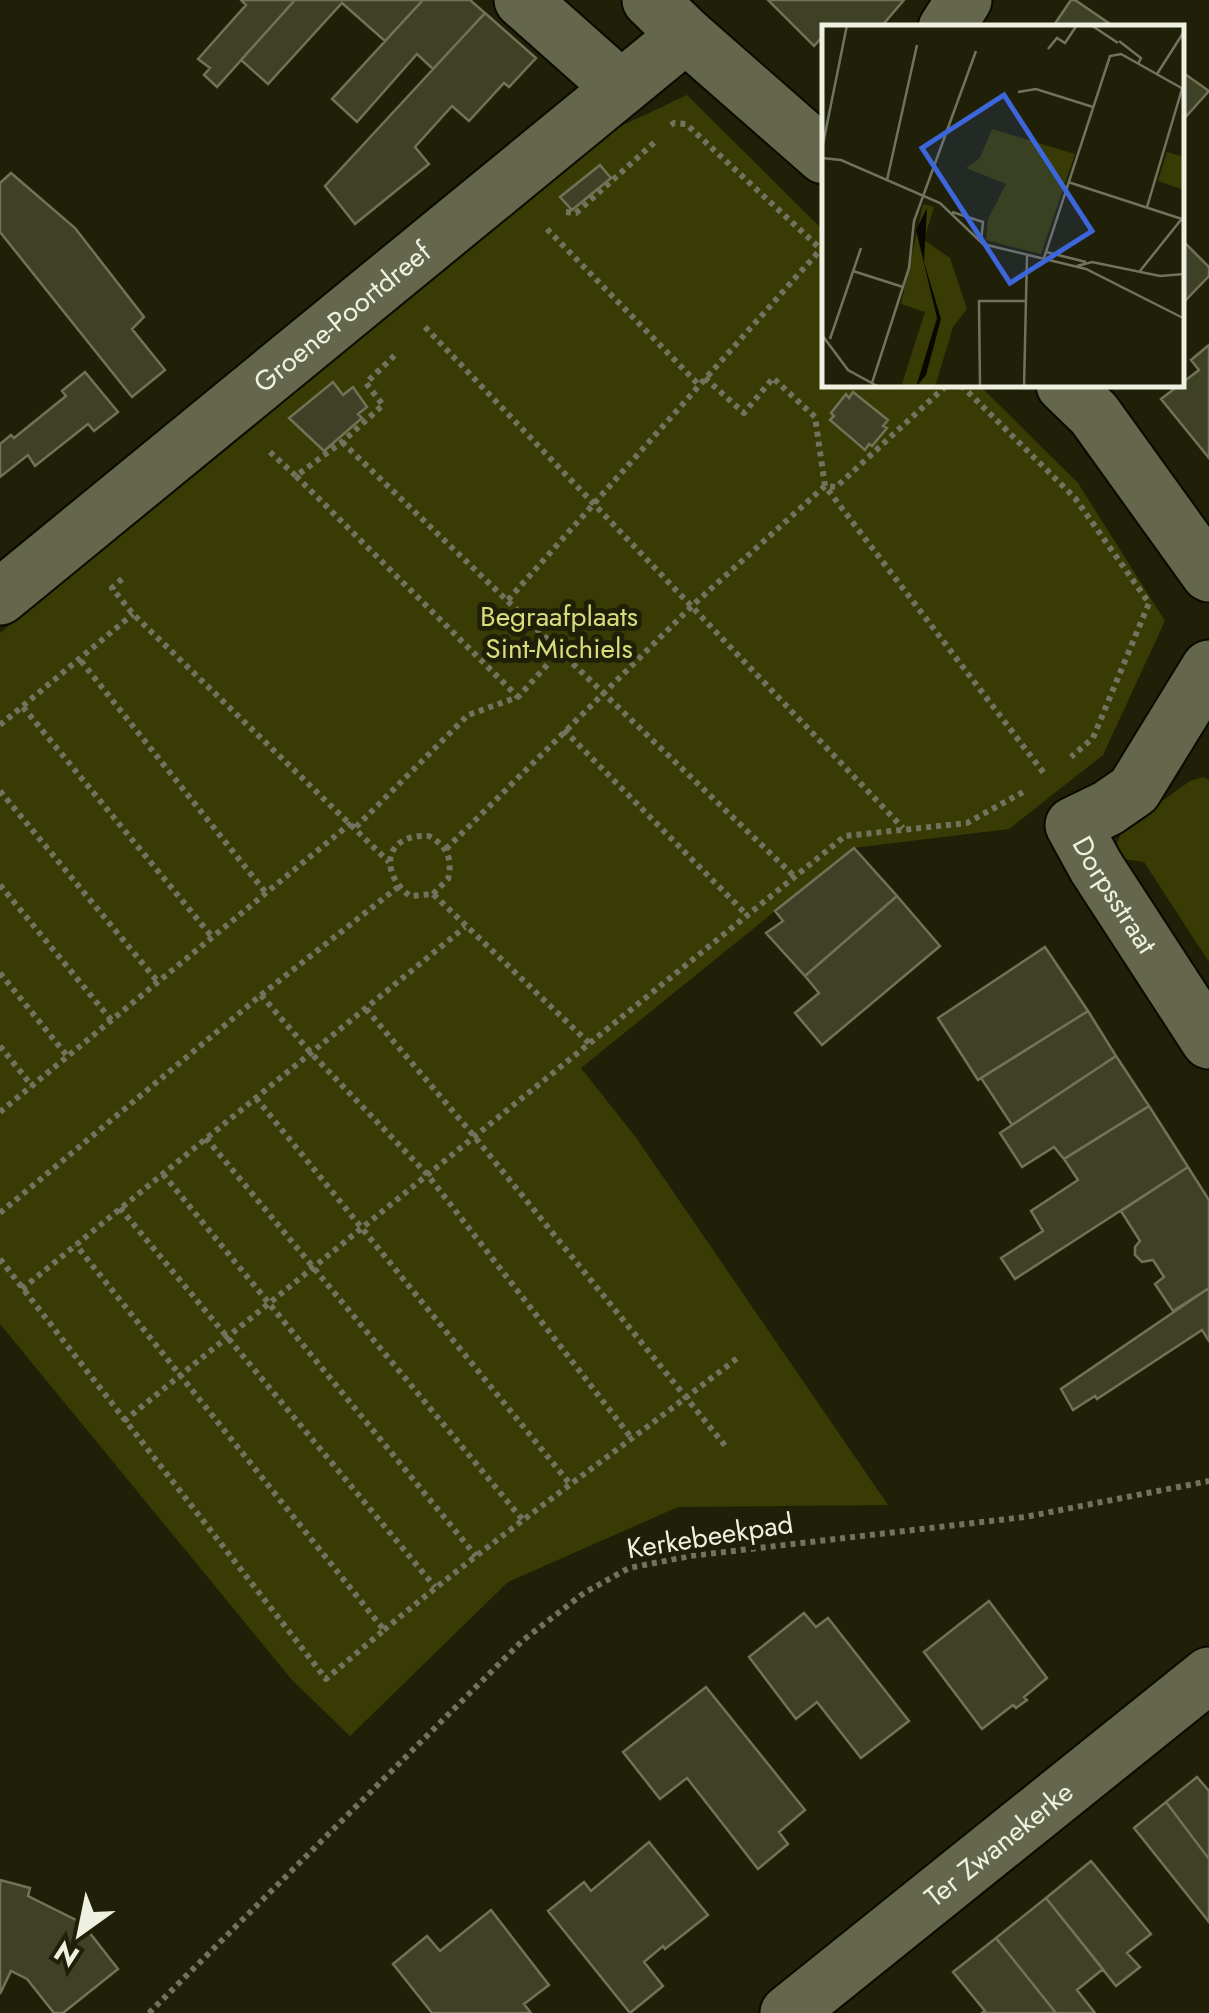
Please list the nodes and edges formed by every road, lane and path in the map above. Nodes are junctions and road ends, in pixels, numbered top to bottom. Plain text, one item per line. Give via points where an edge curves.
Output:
1 (522, 0) edge
2 (964, 0) edge
3 (668, 18) edge
4 (948, 25) edge
5 (622, 88) junction
6 (822, 154) edge
7 (547, 229) junction
8 (532, 241) dead end
9 (822, 249) edge
10 (822, 251) edge
11 (440, 314) dead end
12 (425, 327) junction
13 (413, 338) dead end
14 (401, 349) dead end
15 (702, 382) junction
16 (944, 388) edge
17 (964, 388) edge
18 (1067, 388) edge
19 (342, 442) junction
20 (255, 463) dead end
21 (296, 476) junction
22 (825, 486) junction
23 (595, 503) junction
24 (1209, 574) edge
25 (126, 575) dead end
26 (0, 597) edge
27 (508, 600) junction
28 (693, 605) junction
29 (133, 614) junction
30 (558, 652) junction
31 (80, 660) junction
32 (1209, 668) edge
33 (602, 692) junction
34 (518, 697) junction
35 (23, 707) junction
36 (0, 725) edge
37 (564, 730) junction
38 (1048, 778) junction
39 (0, 791) edge
40 (353, 825) junction
41 (904, 829) junction
42 (446, 848) junction
43 (389, 862) junction
44 (795, 877) junction
45 (0, 885) edge
46 (398, 887) junction
47 (266, 894) junction
48 (433, 894) junction
49 (747, 915) junction
50 (465, 927) junction
51 (212, 938) junction
52 (0, 973) edge
53 (158, 982) junction
54 (261, 995) junction
55 (366, 1008) junction
56 (112, 1021) junction
57 (1209, 1042) edge
58 (589, 1043) junction
59 (0, 1046) edge
60 (311, 1053) junction
61 (68, 1056) junction
62 (32, 1086) junction
63 (256, 1098) junction
64 (0, 1112) edge
65 (474, 1136) junction
66 (206, 1138) junction
67 (163, 1174) junction
68 (428, 1174) junction
69 (120, 1208) junction
70 (0, 1213) edge
71 (362, 1226) junction
72 (76, 1245) junction
73 (0, 1259) edge
74 (313, 1267) junction
75 (22, 1289) junction
76 (268, 1304) junction
77 (226, 1338) junction
78 (740, 1356) dead end
79 (178, 1376) junction
80 (686, 1398) junction
81 (124, 1421) junction
82 (633, 1440) junction
83 (726, 1448) dead end
84 (1209, 1482) edge
85 (570, 1484) junction
86 (522, 1519) junction
87 (476, 1556) junction
88 (435, 1587) junction
89 (384, 1630) junction
90 (1209, 1675) edge
91 (148, 2013) edge
92 (788, 2013) edge

1 - 5 street
2 - 4 street
3 - 5 street, Groene-Poortdreef
3 - 6 street
5 - 26 street, Groene-Poortdreef
7 - 8 path
7 - 9 path via 605,190 674,122 686,124
7 - 15 path
10 - 15 path
11 - 12 path
12 - 13 path
12 - 23 path
14 - 19 path via 366,382 383,404
15 - 22 path via 744,413 774,378 814,417
15 - 23 path
16 - 22 path via 836,487
17 - 38 path via 1076,498 1149,603 1093,738
18 - 24 street via 1094,414
19 - 21 path
19 - 27 path
20 - 21 path via 270,451
21 - 34 path
22 - 28 path
22 - 38 path
23 - 27 path
23 - 28 path
25 - 29 path via 112,588
27 - 30 path
28 - 33 path
28 - 41 path
29 - 31 path
29 - 40 path
30 - 33 path
30 - 34 path
31 - 35 path
31 - 47 path
32 - 57 street, Dorpsstraat via 1134,790 1073,826
33 - 37 path
33 - 44 path
34 - 40 path via 468,715
35 - 36 path
35 - 51 path
37 - 42 path
37 - 49 path
38 - 41 path via 966,823
39 - 53 path
40 - 43 path
40 - 47 path
41 - 44 path via 845,836
42 - 43 path via 429,836 407,838
42 - 48 path via 448,879
43 - 46 path
44 - 49 path
45 - 56 path
46 - 48 path via 410,896
46 - 54 path
47 - 51 path
48 - 50 path
49 - 58 path
50 - 55 path
50 - 58 path
51 - 53 path
52 - 61 path
53 - 56 path
54 - 60 path
54 - 70 path
55 - 60 path
55 - 65 path
56 - 61 path
58 - 65 path
59 - 62 path
60 - 63 path
60 - 68 path
61 - 62 path
62 - 64 path
63 - 66 path
63 - 71 path
65 - 68 path
65 - 80 path
66 - 67 path
66 - 74 path
67 - 69 path
67 - 76 path
68 - 71 path
68 - 82 path
69 - 72 path
69 - 77 path
71 - 74 path
71 - 85 path
72 - 75 path
72 - 79 path
73 - 75 path
74 - 76 path
74 - 86 path
75 - 81 path
76 - 77 path
76 - 87 path
77 - 79 path
77 - 88 path
78 - 80 path
79 - 81 path
79 - 89 path
80 - 82 path
80 - 83 path
81 - 89 path via 326,1679
82 - 85 path
84 - 91 path, Kerkebeekpad via 1025,1517 629,1568 522,1641
85 - 86 path
86 - 87 path
87 - 88 path
88 - 89 path
90 - 92 street, Ter Zwanekerke

